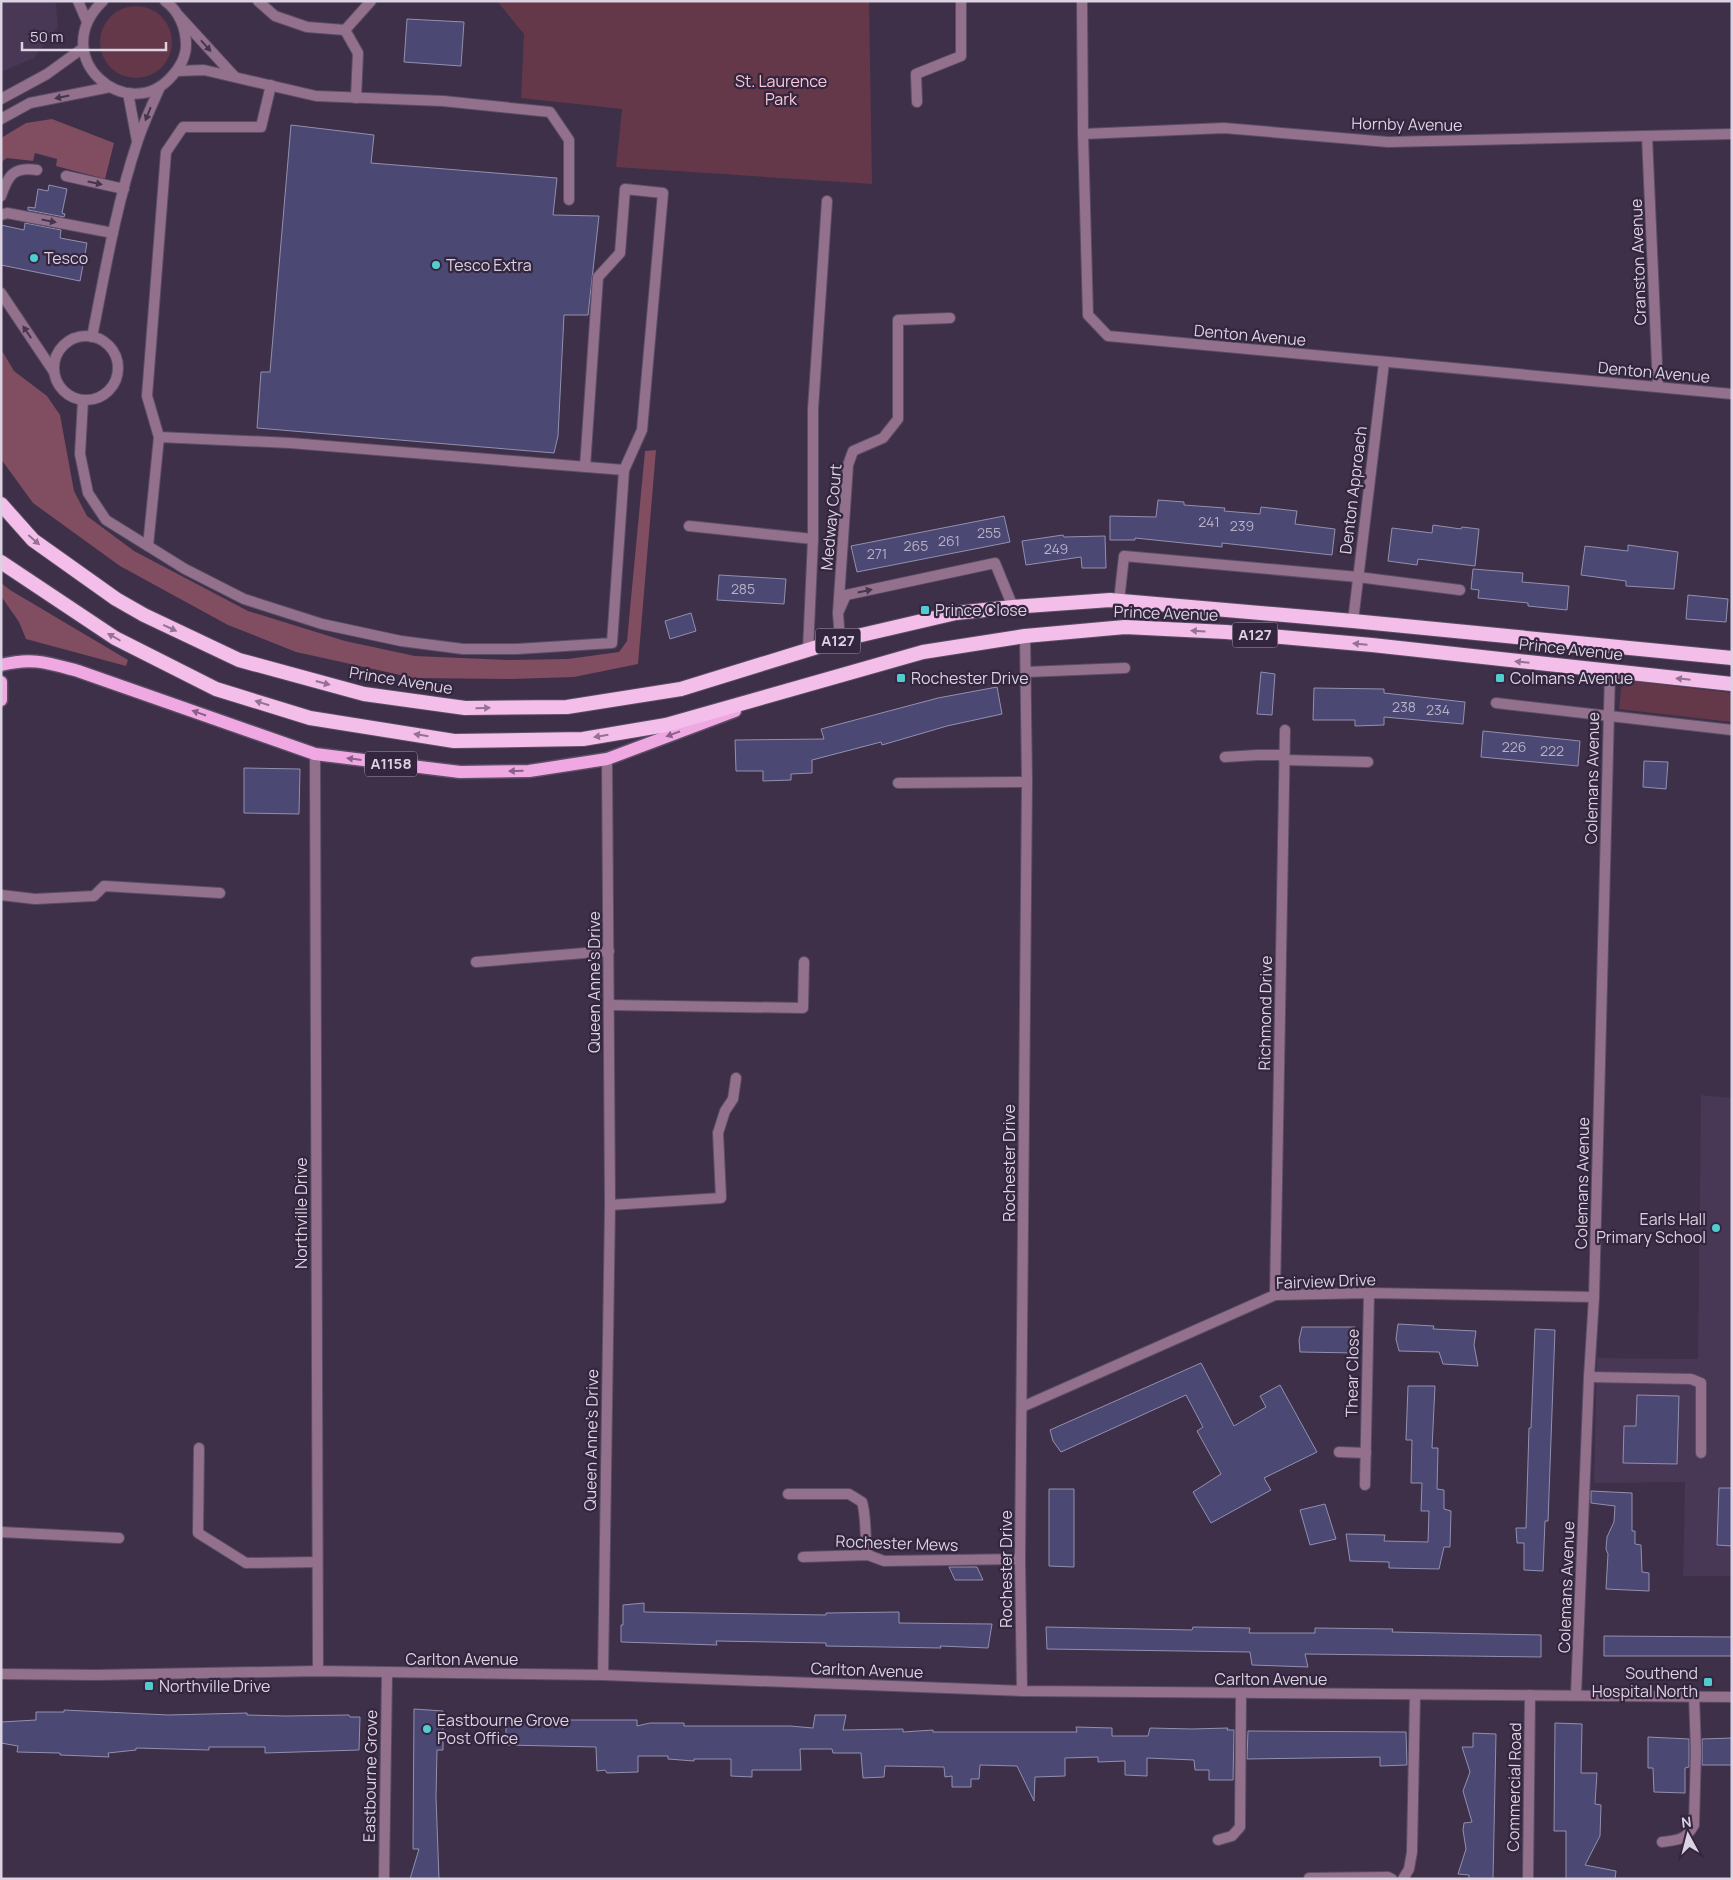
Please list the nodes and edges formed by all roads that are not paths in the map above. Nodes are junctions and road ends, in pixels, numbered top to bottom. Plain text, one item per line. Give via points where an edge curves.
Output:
1 (78, 1) edge
2 (103, 1) edge
3 (165, 1) edge
4 (258, 1) edge
5 (371, 1) edge
6 (961, 1) edge
7 (1082, 1) edge
8 (178, 15) junction
9 (87, 22) junction
10 (345, 30) junction
11 (84, 48) junction
12 (177, 70) junction
13 (234, 76) junction
14 (271, 86) junction
15 (110, 87) junction
16 (160, 87) junction
17 (128, 93) junction
18 (356, 98) junction
19 (1, 99) edge
20 (917, 102) dead end
21 (1, 118) edge
22 (1083, 134) junction
23 (1732, 134) edge
24 (1647, 136) junction
25 (137, 142) junction
26 (37, 170) dead end
27 (66, 176) dead end
28 (124, 189) junction
29 (1, 196) edge
30 (569, 200) dead end
31 (827, 201) dead end
32 (1, 216) edge
33 (113, 233) junction
34 (1, 293) edge
35 (950, 318) dead end
36 (92, 337) junction
37 (1384, 363) junction
38 (54, 372) junction
39 (1658, 387) junction
40 (1732, 394) edge
41 (83, 400) junction
42 (159, 437) junction
43 (585, 467) junction
44 (624, 470) junction
45 (1, 504) edge
46 (689, 526) dead end
47 (813, 539) junction
48 (148, 546) junction
49 (1, 562) edge
50 (1358, 577) junction
51 (1460, 590) dead end
52 (1119, 601) junction
53 (1013, 607) junction
54 (838, 612) junction
55 (1353, 621) junction
56 (1025, 636) junction
57 (840, 640) junction
58 (808, 650) junction
59 (1732, 658) edge
60 (1, 665) edge
61 (1125, 668) dead end
62 (1026, 672) junction
63 (1610, 672) junction
64 (1, 682) edge
65 (1732, 684) edge
66 (784, 691) junction
67 (1, 700) edge
68 (1496, 703) dead end
69 (1608, 716) junction
70 (1285, 730) dead end
71 (1732, 730) edge
72 (315, 754) junction
73 (1225, 757) dead end
74 (1284, 758) junction
75 (607, 759) junction
76 (1368, 762) dead end
77 (898, 782) dead end
78 (1027, 782) junction
79 (220, 893) dead end
80 (1, 895) edge
81 (609, 951) junction
82 (476, 962) dead end
83 (804, 962) dead end
84 (609, 1005) junction
85 (736, 1078) dead end
86 (610, 1205) junction
87 (1369, 1293) junction
88 (1275, 1295) junction
89 (1594, 1297) junction
90 (1589, 1377) junction
91 (1022, 1407) junction
92 (199, 1448) dead end
93 (1339, 1452) dead end
94 (1366, 1453) junction
95 (1701, 1453) dead end
96 (1365, 1485) dead end
97 (788, 1494) dead end
98 (1, 1532) edge
99 (119, 1538) dead end
100 (868, 1555) junction
101 (803, 1557) dead end
102 (1020, 1559) junction
103 (317, 1562) junction
104 (318, 1671) junction
105 (387, 1673) junction
106 (1, 1674) edge
107 (603, 1675) junction
108 (1022, 1691) junction
109 (1241, 1694) junction
110 (1415, 1694) junction
111 (1576, 1694) junction
112 (1530, 1695) junction
113 (1694, 1696) junction
114 (1732, 1697) edge
115 (1218, 1840) dead end
116 (1662, 1842) dead end
117 (1309, 1878) edge
118 (384, 1879) edge
119 (1392, 1879) edge
120 (1403, 1879) edge
121 (1528, 1879) edge

1 - 9 street
2 - 9 street
3 - 8 street
4 - 10 street via 276,16 307,27
5 - 10 street
6 - 20 street via 961,56 916,74
7 - 22 street, Denton Avenue
8 - 12 street via 185,30 186,47
8 -> 13 street
9 - 11 street
10 - 18 street via 358,53
11 - 15 street via 91,69
11 - 19 street via 47,74
12 - 13 street via 204,70
12 - 16 street
13 - 14 street
14 - 18 street via 316,96
14 - 42 street via 261,127 183,127 166,152 146,396
15 - 17 street
15 -> 21 street via 30,103
16 - 17 street
16 -> 25 street
17 - 25 street
18 - 30 street via 443,101 550,112 569,140
22 - 24 street, Hornby Avenue via 1224,128 1388,142
22 - 37 street, Denton Avenue via 1088,315 1108,336
23 - 24 street, Hornby Avenue
24 - 39 street, Cranston Avenue
25 - 28 street
26 - 29 street via 28,168 14,172 7,178
27 -> 28 street
28 - 33 street
31 - 47 street via 813,410
32 -> 33 street via 7,213
33 - 36 street
38 -> 34 street
35 - 54 street, Medway Court via 898,320 898,419 883,438 853,451 848,465
36 - 38 street via 82,336 64,344 54,362
36 - 41 street via 110,347 118,367 116,378 104,394
37 - 39 street, Denton Avenue
37 - 50 street, Denton Approach
38 - 41 street via 61,388
39 - 40 street, Denton Avenue
41 - 48 street via 80,454 88,493 106,520
42 - 43 street via 290,443
42 - 48 street
43 - 44 street
43 - 44 street via 598,276 620,253 625,189 663,192 642,430
44 - 48 street via 612,643 463,649 348,630 244,599
45 -> 58 highway, Prince Avenue / A127 via 33,540 144,615 239,660 364,694 465,708 567,707 681,690
46 - 47 street
47 - 58 street
66 -> 49 highway, Prince Avenue / A127 via 666,725 583,739 454,741 310,718 216,689 150,656 115,638
50 - 51 street, Prince Avenue
50 - 52 street, Prince Avenue via 1124,556
50 - 55 street, Denton Approach
52 - 53 highway, Prince Avenue / A127
52 - 55 highway, Prince Avenue / A127
54 -> 53 street via 846,595 996,564
53 - 57 highway, Prince Avenue / A127 via 956,613
54 - 57 street
55 - 59 highway, Prince Avenue / A127
56 - 62 street, Rochester Drive
63 -> 56 highway, Prince Avenue / A127 via 1226,632 1125,627
56 - 66 highway, Prince Avenue / A127 via 923,652
57 - 58 highway, Prince Avenue / A127
72 -> 60 main road, Prince Avenue / A1158 via 78,671 41,661
61 - 62 street
62 - 78 street, Rochester Drive
65 -> 63 highway, Prince Avenue / A127
63 - 69 street, Colemans Avenue
64 - 67 main road
66 -> 75 main road, Prince Avenue / A1158
68 - 69 street
69 - 71 street
69 - 89 street, Colemans Avenue
70 - 74 street, Richmond Drive
75 -> 72 main road, Prince Avenue / A1158 via 529,771 460,772
72 - 103 street, Northville Drive
73 - 74 street
74 - 76 street
74 - 88 street, Richmond Drive
75 - 81 street, Queen Anne's Drive
77 - 78 street
78 - 91 street, Rochester Drive
79 - 80 street via 104,886 94,896 34,899
81 - 82 street
81 - 84 street, Queen Anne's Drive
83 - 84 street via 803,1008
84 - 86 street, Queen Anne's Drive
85 - 86 street via 733,1099 718,1133 721,1198
86 - 107 street, Queen Anne's Drive
87 - 88 street, Fairview Drive
87 - 89 street, Fairview Drive
87 - 94 street, Thear Close
88 - 91 street, Fairview Drive
89 - 90 street, Colemans Avenue
90 - 95 street via 1691,1379 1701,1383
90 - 111 street, Colemans Avenue
91 - 102 street, Rochester Drive
92 - 103 street via 198,1533 246,1563
93 - 94 street
94 - 96 street, Thear Close
97 - 100 street via 849,1494 862,1502 866,1515
98 - 99 street
100 - 101 street, Rochester Mews
100 - 102 street, Rochester Mews via 884,1561
102 - 108 street, Rochester Drive
103 - 104 street, Northville Drive
104 - 105 street, Carlton Avenue
104 - 106 street, Carlton Avenue
105 - 107 street, Carlton Avenue
105 - 118 street, Eastbourne Grove
107 - 108 street, Carlton Avenue
108 - 109 street, Carlton Avenue
109 - 110 street, Carlton Avenue
109 - 115 street via 1240,1827 1232,1836
110 - 112 street, Carlton Avenue
110 - 120 street via 1412,1852 1410,1869
111 - 112 street, Carlton Avenue
111 - 113 street, Carlton Avenue
112 - 121 street, Commercial Road
113 - 114 street, Carlton Avenue
113 - 116 street via 1694,1825 1680,1840
117 - 119 street

